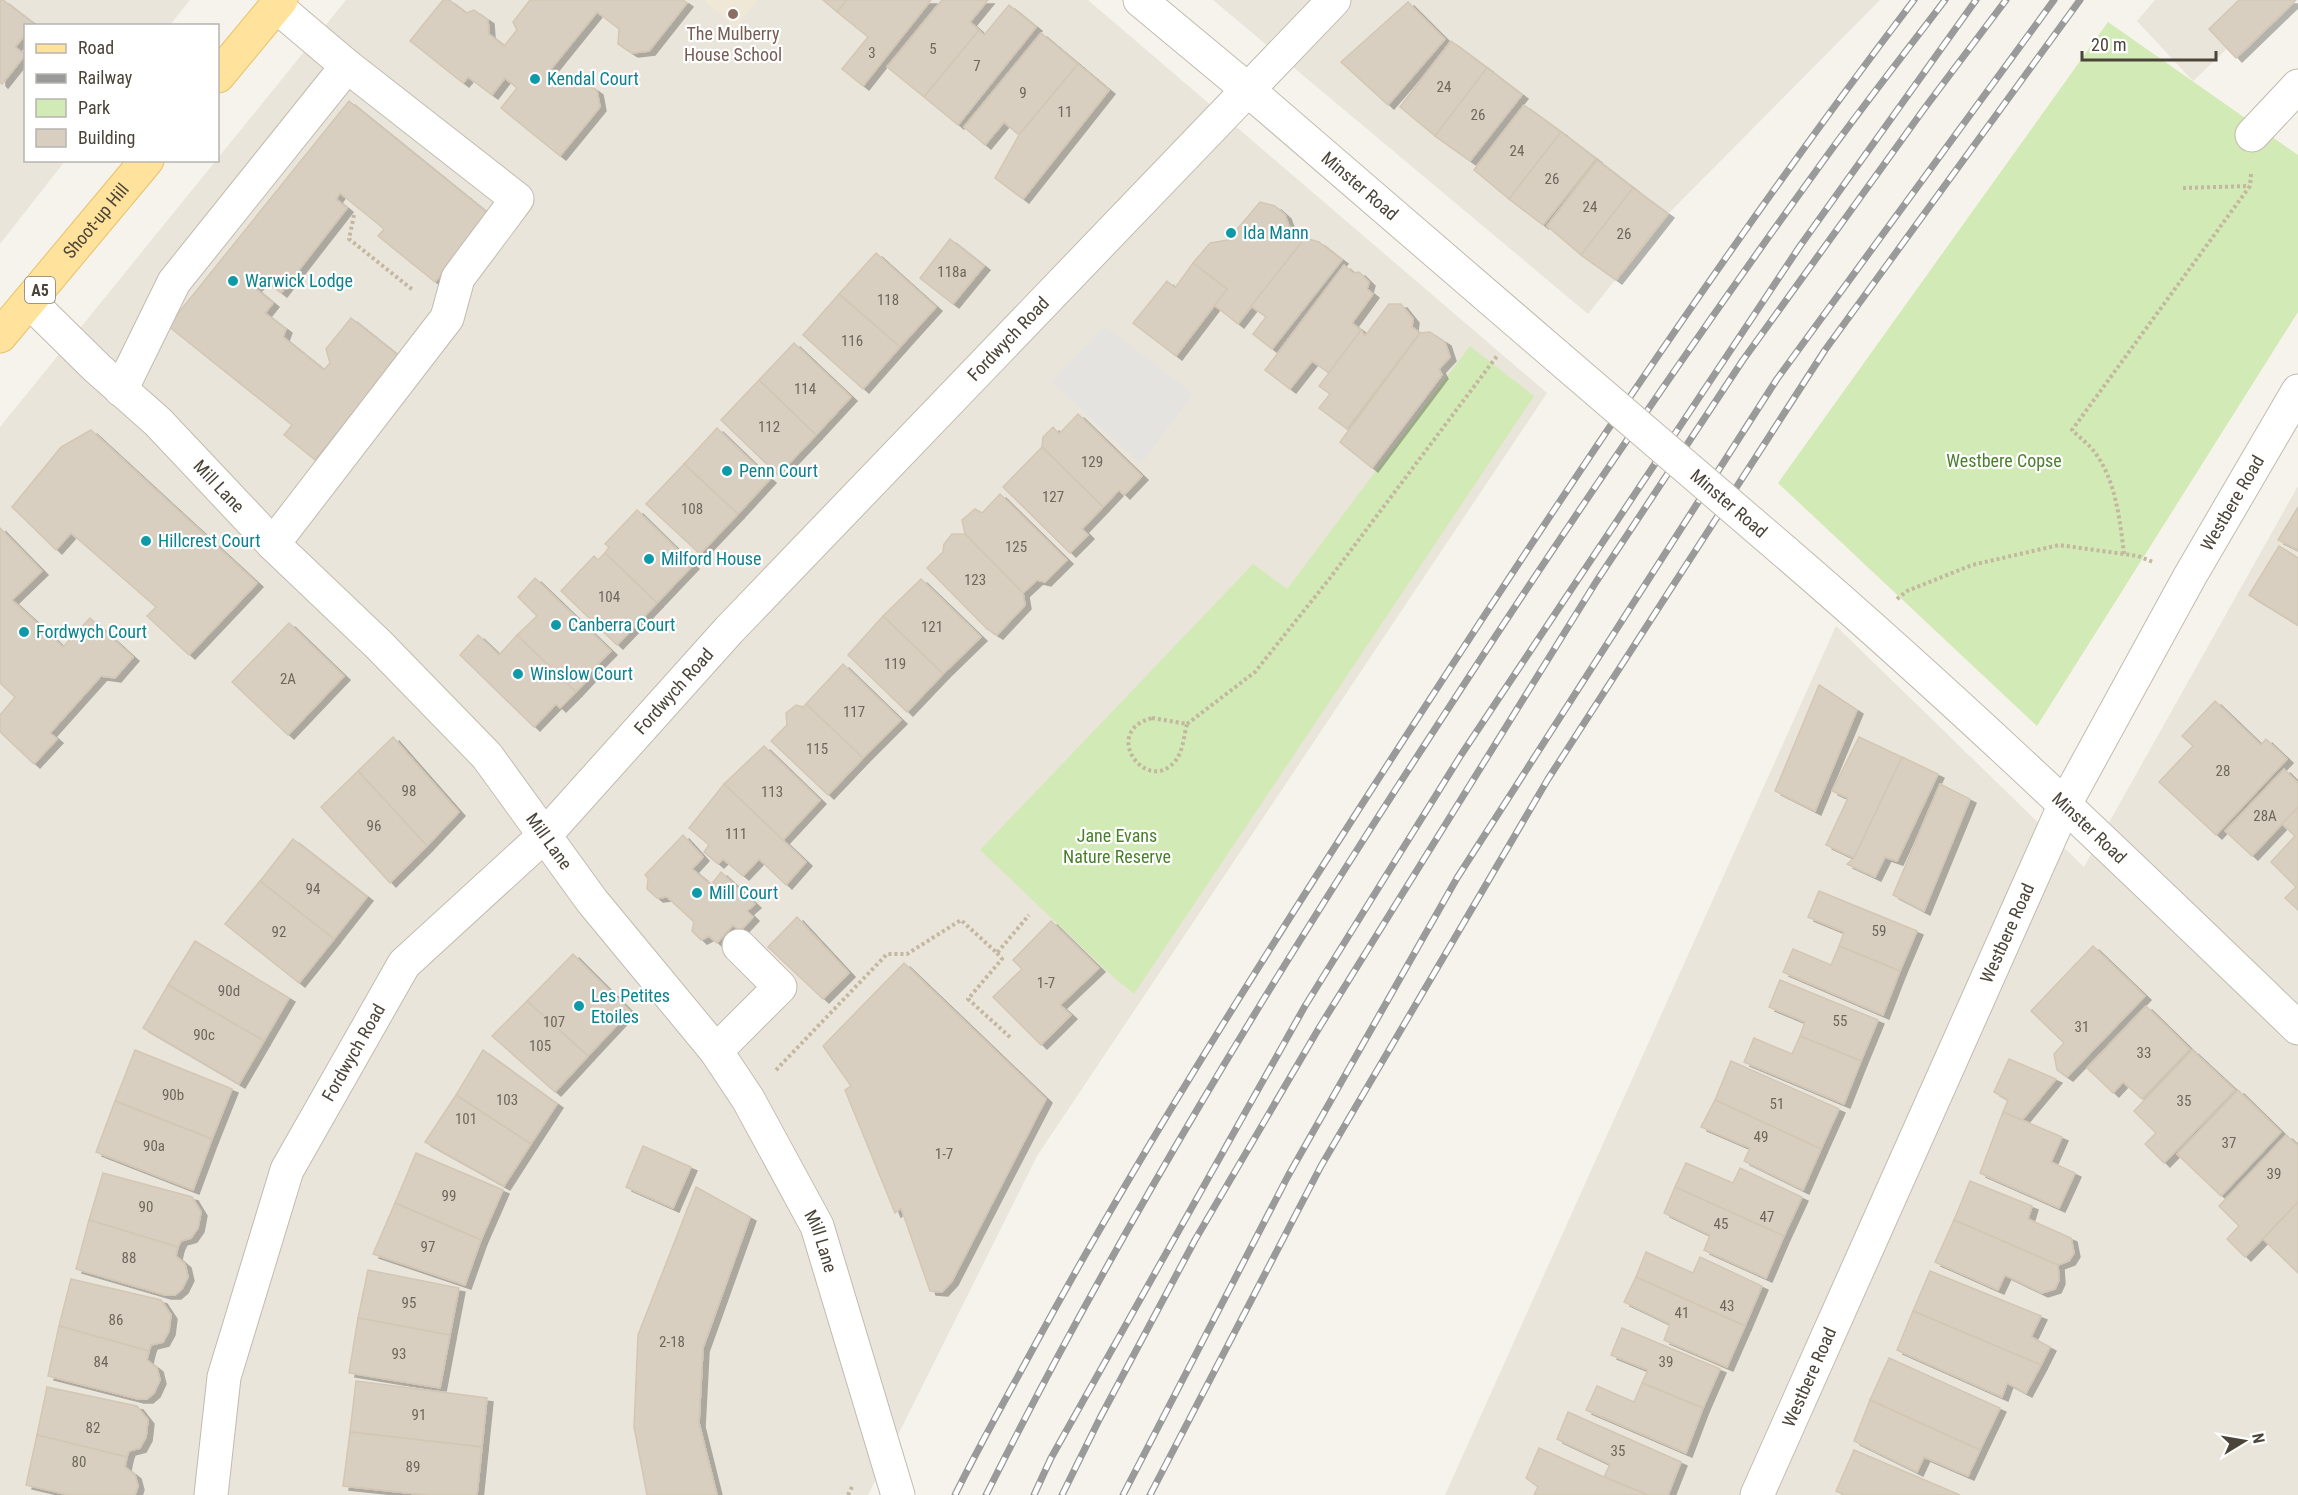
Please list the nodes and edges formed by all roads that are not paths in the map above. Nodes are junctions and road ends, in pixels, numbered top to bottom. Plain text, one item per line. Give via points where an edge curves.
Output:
1 (1140, 0) edge
2 (1334, 0) edge
3 (279, 3) edge
4 (346, 66) junction
5 (219, 75) edge
6 (2298, 87) edge
7 (1247, 88) junction
8 (2252, 135) road end
9 (145, 162) edge
10 (30, 302) junction
11 (0, 336) edge
12 (121, 390) junction
13 (2298, 391) edge
14 (273, 544) junction
15 (2065, 804) junction
16 (546, 834) junction
17 (739, 946) dead end
18 (2298, 1028) edge
19 (716, 1051) junction
20 (211, 1495) edge
21 (898, 1495) edge
22 (1756, 1495) edge

1 - 7 street, Minster Road
2 - 7 street, Fordwych Road
3 - 4 street
3 - 5 main road
4 - 12 street via 174,282
4 - 14 street via 517,200 458,278 447,318
6 - 8 street
7 - 15 street, Minster Road, bridge via 1867,622
7 - 16 street, Fordwych Road via 729,630
9 - 10 main road, Shoot-up Hill / A5
10 - 11 main road, Shoot-up Hill / A5
10 - 12 street, Mill Lane
12 - 14 street, Mill Lane via 158,422
13 - 15 street, Westbere Road via 2190,576
14 - 16 street, Mill Lane via 380,645 488,756
15 - 18 street, Minster Road
15 - 22 street, Westbere Road
16 - 19 street, Mill Lane via 592,901
16 - 20 street, Fordwych Road via 404,964 287,1170 224,1377
17 - 19 street via 780,987
19 - 21 street, Mill Lane via 748,1099 817,1226

